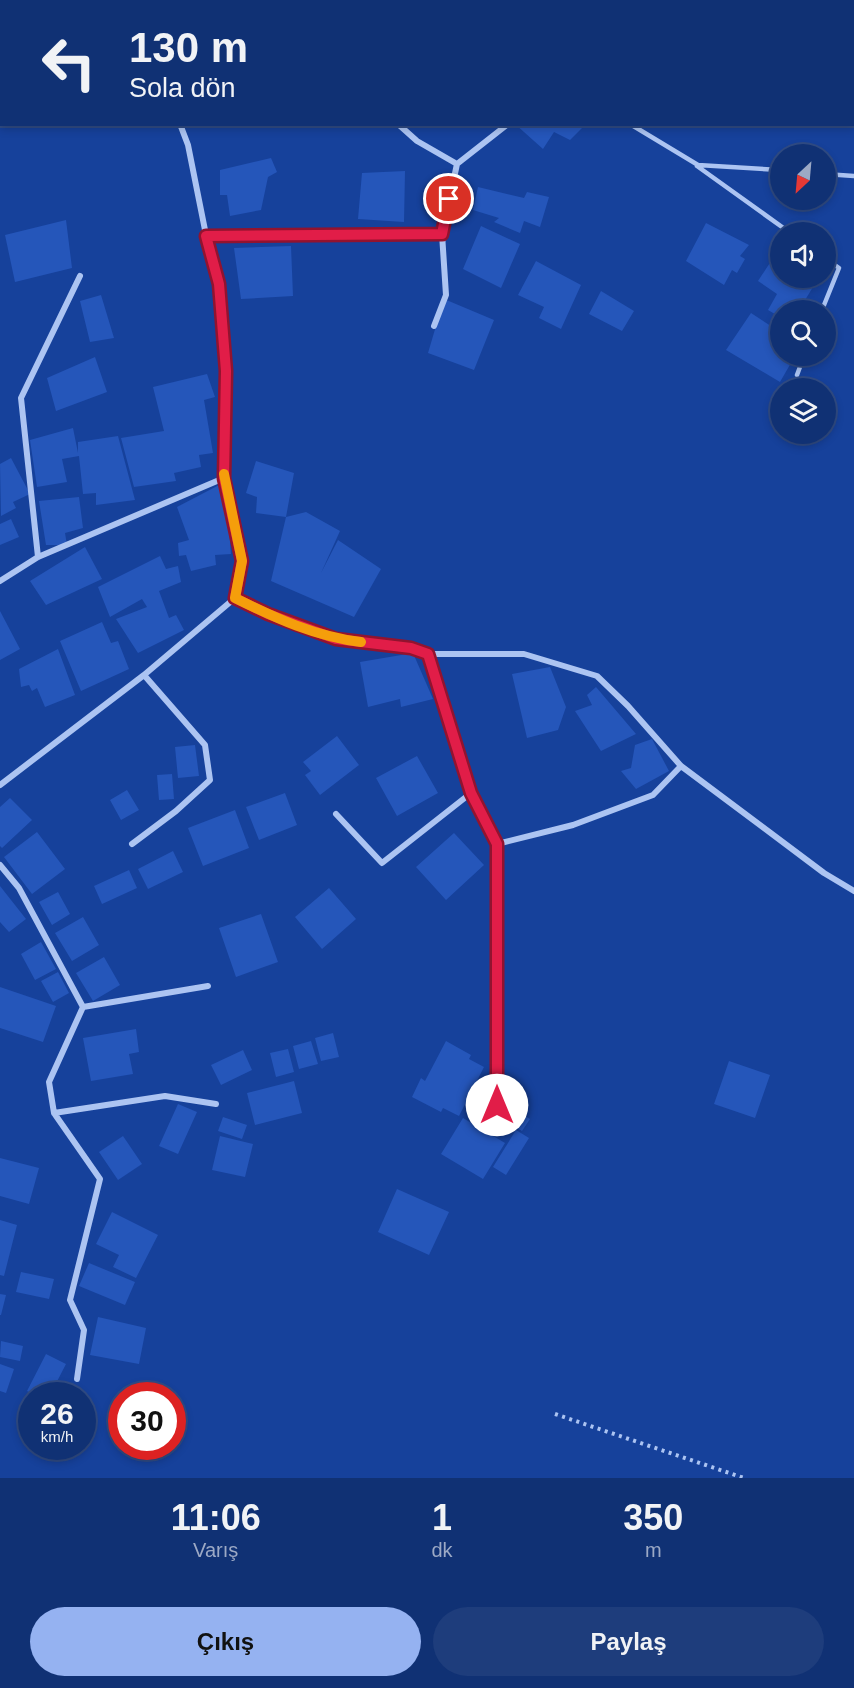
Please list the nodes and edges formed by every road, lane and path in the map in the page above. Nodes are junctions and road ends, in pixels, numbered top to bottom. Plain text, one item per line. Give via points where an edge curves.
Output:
1 (181, 126) edge
2 (400, 126) edge
3 (505, 126) edge
4 (633, 126) edge
5 (679, 153) junction
6 (457, 164) junction
7 (770, 169) edge
8 (836, 175) edge
9 (854, 176) edge
10 (775, 222) edge
11 (442, 234) junction
12 (206, 236) junction
13 (80, 276) dead end
14 (434, 326) dead end
15 (800, 366) edge
16 (797, 375) dead end
17 (224, 478) junction
18 (38, 557) junction
19 (0, 581) edge
20 (235, 598) junction
21 (428, 654) junction
22 (144, 675) junction
23 (681, 765) junction
24 (0, 785) edge
25 (471, 793) junction
26 (336, 814) dead end
27 (132, 844) dead end
28 (497, 844) junction
29 (0, 865) edge
30 (854, 891) edge
31 (208, 986) dead end
32 (83, 1007) junction
33 (216, 1104) dead end
34 (497, 1105) dead end
35 (54, 1113) junction
36 (77, 1379) dead end
37 (555, 1413) dead end
38 (744, 1478) edge

1 - 12 street
2 - 6 street via 417,141
3 - 6 street
4 - 5 lane
5 - 7 lane via 698,165
5 - 10 lane
6 - 11 street
8 - 9 lane
11 - 12 street
11 - 14 street via 446,295
12 - 17 street via 219,284 226,371
13 - 18 street via 21,398
15 - 16 lane
17 - 18 street
17 - 20 street via 242,561
18 - 19 street
20 - 21 street via 336,639 411,648
20 - 22 street
21 - 23 street via 524,654 597,676
21 - 25 street
22 - 24 street
22 - 27 street via 205,745 210,780
23 - 28 street via 653,795 573,825
23 - 30 street via 824,873
25 - 26 street via 382,863
25 - 28 street
28 - 34 street
29 - 32 street via 19,888
31 - 32 street
32 - 35 street via 49,1082
33 - 35 street via 165,1096
35 - 36 street via 100,1179 70,1300 84,1330
37 - 38 path

